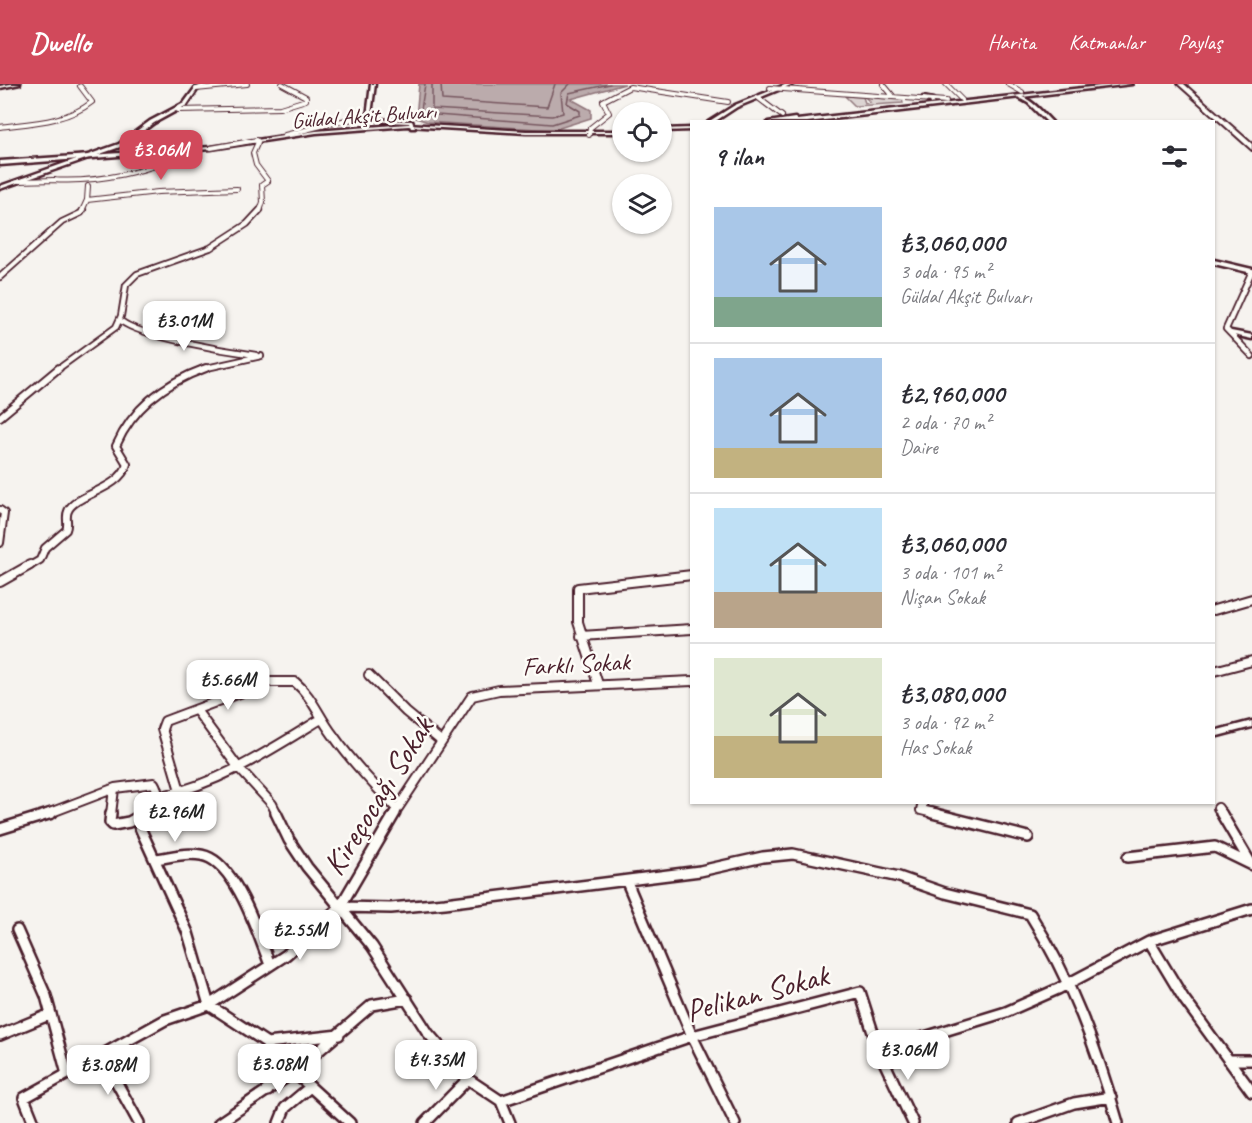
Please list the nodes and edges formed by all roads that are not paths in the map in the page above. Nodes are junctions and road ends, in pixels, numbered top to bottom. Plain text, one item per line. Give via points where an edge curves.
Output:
1 (18, 84) edge
2 (207, 84) edge
3 (247, 84) edge
4 (282, 84) edge
5 (373, 84) edge
6 (782, 84) edge
7 (791, 84) edge
8 (883, 84) edge
9 (946, 84) edge
10 (1008, 84) edge
11 (1109, 84) edge
12 (1130, 84) edge
13 (1181, 84) edge
14 (1193, 84) edge
15 (80, 86) dead end
16 (0, 87) edge
17 (770, 88) junction
18 (196, 89) junction
19 (778, 89) junction
20 (1021, 95) junction
21 (893, 96) junction
22 (756, 97) junction
23 (928, 100) junction
24 (962, 100) junction
25 (728, 102) dead end
26 (945, 102) junction
27 (178, 110) junction
28 (782, 116) dead end
29 (371, 118) junction
30 (707, 120) edge
31 (714, 120) edge
32 (784, 120) edge
33 (806, 120) edge
34 (1048, 120) edge
35 (412, 126) junction
36 (0, 127) edge
37 (690, 130) edge
38 (672, 131) edge
39 (612, 133) edge
40 (589, 134) junction
41 (285, 135) dead end
42 (1252, 138) edge
43 (258, 142) junction
44 (1252, 148) edge
45 (190, 152) junction
46 (92, 157) junction
47 (74, 160) junction
48 (0, 164) edge
49 (84, 176) dead end
50 (52, 180) junction
51 (19, 181) junction
52 (88, 186) dead end
53 (0, 188) edge
54 (237, 189) dead end
55 (87, 200) junction
56 (1215, 262) edge
57 (1252, 271) edge
58 (0, 278) edge
59 (120, 321) junction
60 (1231, 333) junction
61 (1252, 337) edge
62 (1252, 356) edge
63 (0, 417) edge
64 (0, 510) edge
65 (1, 540) edge
66 (690, 575) edge
67 (0, 582) edge
68 (1252, 599) edge
69 (1215, 610) edge
70 (690, 629) edge
71 (581, 636) junction
72 (1252, 661) edge
73 (1215, 671) edge
74 (369, 675) dead end
75 (690, 681) edge
76 (598, 684) junction
77 (466, 703) joint
78 (196, 710) junction
79 (321, 719) junction
80 (1252, 724) edge
81 (1215, 735) edge
82 (441, 741) junction
83 (238, 767) junction
84 (114, 789) junction
85 (181, 794) junction
86 (158, 797) junction
87 (922, 806) edge
88 (1218, 808) dead end
89 (397, 809) junction
90 (136, 819) junction
91 (0, 830) edge
92 (1028, 837) dead end
93 (1128, 857) dead end
94 (155, 859) junction
95 (1251, 863) edge
96 (627, 882) junction
97 (340, 907) junction
98 (1252, 909) edge
99 (17, 930) dead end
100 (1149, 941) junction
101 (270, 965) junction
102 (1067, 984) junction
103 (407, 999) junction
104 (209, 1005) junction
105 (51, 1014) junction
106 (0, 1035) edge
107 (340, 1035) junction
108 (692, 1036) junction
109 (267, 1043) junction
110 (879, 1051) junction
111 (102, 1056) junction
112 (1228, 1060) junction
113 (1252, 1060) edge
114 (294, 1072) junction
115 (68, 1074) junction
116 (468, 1079) junction
117 (310, 1087) junction
118 (268, 1091) junction
119 (1252, 1092) edge
120 (1111, 1097) junction
121 (501, 1101) junction
122 (34, 1123) edge
123 (139, 1123) edge
124 (219, 1123) edge
125 (279, 1123) edge
126 (350, 1123) edge
127 (425, 1123) edge
128 (510, 1123) edge
129 (735, 1123) edge
130 (913, 1123) edge
131 (1018, 1123) edge
132 (1118, 1123) edge

1 - 16 street
2 - 18 street
3 - 18 street
4 - 27 street via 306,100 280,108
5 - 29 street
6 - 17 street
7 - 19 street
8 - 21 street
9 - 24 street
10 - 20 street
11 - 20 main road
12 - 20 main road
13 - 44 highway
14 - 42 highway
15 - 36 street via 92,102 86,107
17 - 19 street
17 - 30 street
18 - 27 street
19 - 21 street
19 - 22 street
20 - 24 main road
20 - 26 main road
20 - 34 street
21 - 23 street
22 - 28 street
22 - 31 street
23 - 26 main road
23 - 32 main road
24 - 26 main road
25 - 40 street via 630,87 603,101 609,113
26 - 33 main road
27 - 46 street via 152,122 121,145
29 - 35 street
29 - 41 street
35 - 40 main road, Güldal Akşit Bulvarı via 521,134
35 - 43 main road, Güldal Akşit Bulvarı
37 - 38 main road
39 - 40 main road, Güldal Akşit Bulvarı
43 - 45 main road, Güldal Akşit Bulvarı
43 - 46 main road, Güldal Akşit Bulvarı
43 - 59 street via 253,153 256,165 268,181 262,185 263,205 259,214 237,232 195,255 159,264 127,282
45 - 47 main road, Güldal Akşit Bulvarı
45 - 50 street via 107,176 73,182
46 - 47 street
46 - 48 main road, Güldal Akşit Bulvarı
47 - 48 main road, Güldal Akşit Bulvarı
47 - 51 street
49 - 50 street
50 - 51 street
51 - 53 street
52 - 55 street
54 - 55 street
55 - 58 street via 81,213 63,222
56 - 57 street
57 - 60 street via 1251,281 1226,327
59 - 63 street
59 - 67 street via 130,328 206,348 261,356 194,372 139,410 122,430 116,446 127,464 125,472 99,492 74,504 67,512 66,530 45,548 40,560
60 - 61 street
60 - 62 street
64 - 65 street via 4,513
66 - 71 street via 578,588
68 - 69 street
70 - 71 street
71 - 76 street
72 - 73 street
74 - 82 street
75 - 76 street, Farklı Sokak
76 - 77 street, Farklı Sokak via 499,690 472,696
77 - 82 street, Kireçocağı Sokak
78 - 79 street via 282,680 295,682 308,693
78 - 83 street
78 - 85 street via 169,718 162,729
79 - 83 street
79 - 89 street via 354,764
80 - 81 street
82 - 89 street, Kireçocağı Sokak
83 - 85 street
83 - 97 street via 272,804 289,840
84 - 86 street via 154,783
84 - 90 street via 110,822 119,826
84 - 91 street
85 - 86 street
86 - 90 street
87 - 92 street
88 - 95 street
89 - 97 street, Kireçocağı Sokak
90 - 94 street
93 - 95 street via 1215,848
94 - 101 street via 185,855 211,858 218,864 240,893
94 - 104 street via 204,978
96 - 97 street via 415,907
96 - 102 street via 794,854 862,868 1030,914
96 - 108 street
97 - 101 street, Kireçocağı Sokak
97 - 103 street
98 - 100 street
99 - 105 street
100 - 102 street
100 - 112 street
101 - 104 street, Kireçocağı Sokak
102 - 110 street via 1006,1012
102 - 120 street via 1095,1046
103 - 107 street via 372,1005
103 - 116 street via 428,1033
104 - 109 street
104 - 111 street, Kireçocağı Sokak via 165,1020
105 - 106 street
105 - 115 street
107 - 109 street
107 - 114 street
108 - 110 street, Pelikan Sokak via 860,992
108 - 121 street, Pelikan Sokak
108 - 129 street
109 - 118 street
110 - 130 street
111 - 115 street, Kireçocağı Sokak
111 - 123 street
112 - 113 street
112 - 119 street
114 - 117 street
114 - 118 street
115 - 122 street, Kireçocağı Sokak via 24,1098
116 - 121 street
116 - 127 street
117 - 125 street via 285,1108
117 - 126 street
118 - 124 street
120 - 131 street via 1057,1106
120 - 132 street
121 - 128 street

